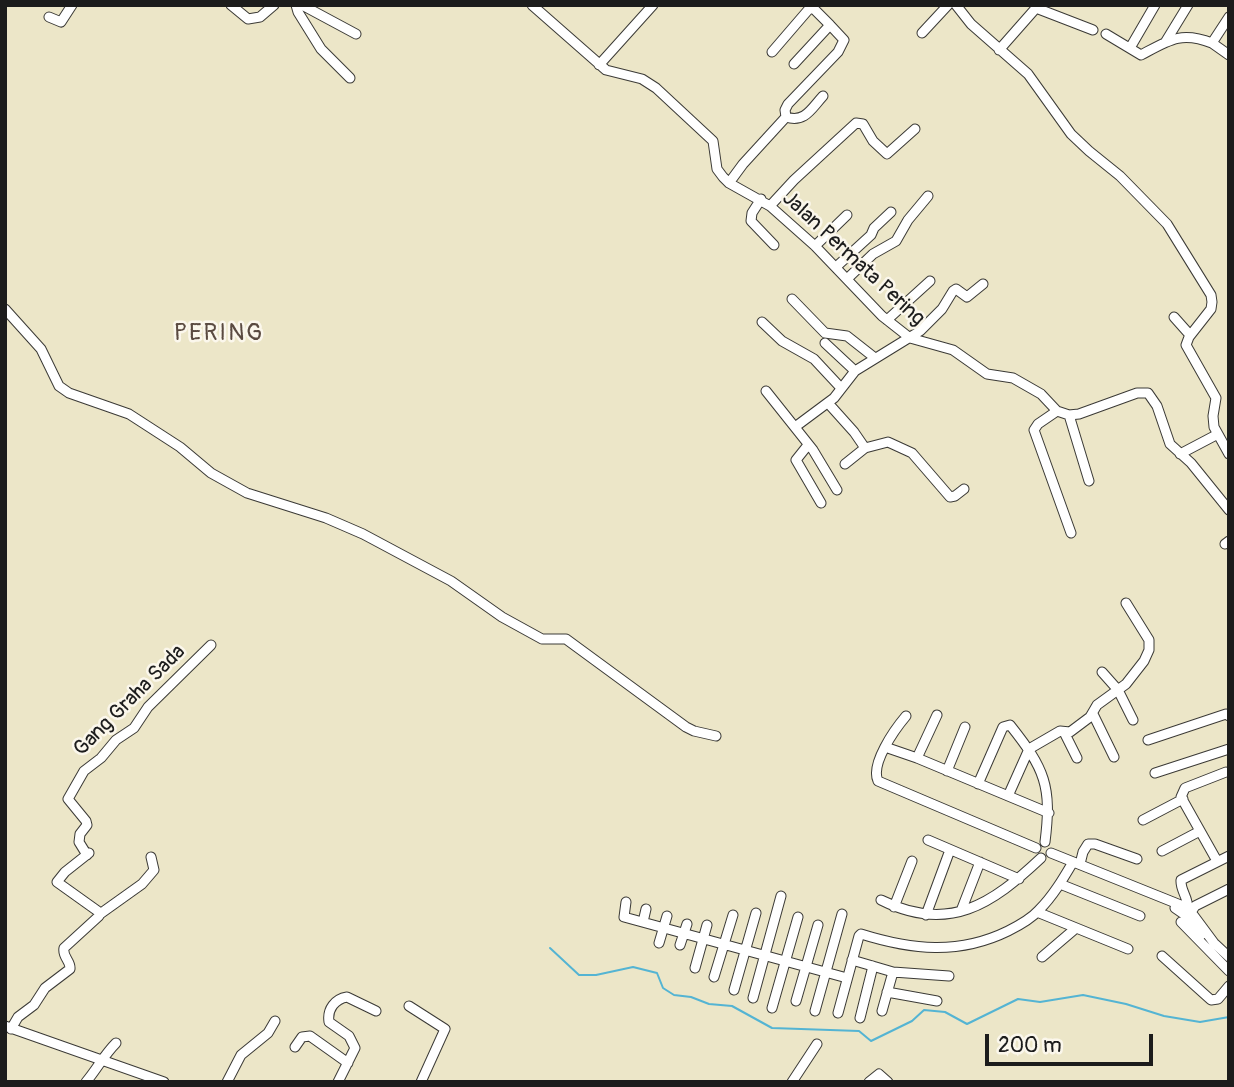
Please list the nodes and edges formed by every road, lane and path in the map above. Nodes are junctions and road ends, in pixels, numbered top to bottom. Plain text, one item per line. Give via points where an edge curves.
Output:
1 (72, 5) edge
2 (231, 5) edge
3 (274, 5) edge
4 (296, 5) edge
5 (302, 5) edge
6 (531, 5) edge
7 (653, 5) edge
8 (948, 5) edge
9 (956, 5) edge
10 (1155, 5) edge
11 (1188, 5) edge
12 (49, 17) dead end
13 (1229, 17) edge
14 (830, 24) junction
15 (1093, 30) dead end
16 (922, 33) dead end
17 (356, 34) dead end
18 (1106, 34) dead end
19 (1166, 41) junction
20 (1212, 43) junction
21 (1130, 48) junction
22 (999, 50) junction
23 (772, 52) dead end
24 (1229, 55) edge
25 (793, 64) dead end
26 (599, 65) junction
27 (350, 78) dead end
28 (823, 96) dead end
29 (786, 117) junction
30 (915, 129) dead end
31 (729, 183) junction
32 (928, 196) dead end
33 (761, 199) junction
34 (770, 206) junction
35 (891, 212) dead end
36 (848, 215) dead end
37 (774, 246) dead end
38 (815, 246) junction
39 (836, 267) junction
40 (847, 279) junction
41 (930, 281) dead end
42 (983, 284) dead end
43 (792, 299) dead end
44 (5, 309) edge
45 (1174, 317) dead end
46 (887, 320) junction
47 (762, 322) dead end
48 (1190, 335) junction
49 (910, 338) junction
50 (825, 343) dead end
51 (875, 358) junction
52 (855, 371) junction
53 (841, 388) junction
54 (766, 391) dead end
55 (828, 403) junction
56 (1057, 411) junction
57 (1069, 415) junction
58 (795, 427) junction
59 (1218, 434) junction
60 (808, 445) junction
61 (865, 448) junction
62 (1180, 454) junction
63 (1229, 454) edge
64 (845, 464) dead end
65 (1089, 481) dead end
66 (964, 489) dead end
67 (837, 490) dead end
68 (821, 503) dead end
69 (1229, 510) edge
70 (1070, 533) dead end
71 (1126, 604) dead end
72 (211, 645) dead end
73 (1102, 672) dead end
74 (1118, 690) junction
75 (1093, 714) junction
76 (937, 715) dead end
77 (906, 716) dead end
78 (1229, 716) edge
79 (1133, 720) dead end
80 (965, 727) dead end
81 (1064, 732) junction
82 (716, 736) dead end
83 (1148, 740) dead end
84 (885, 747) junction
85 (1029, 749) junction
86 (1229, 749) edge
87 (1114, 757) dead end
88 (917, 758) junction
89 (1077, 758) dead end
90 (947, 771) junction
91 (1226, 772) dead end
92 (1155, 773) dead end
93 (978, 784) junction
94 (1183, 794) junction
95 (1008, 796) junction
96 (1049, 813) junction
97 (1143, 820) dead end
98 (1200, 831) junction
99 (928, 840) dead end
100 (1045, 842) junction
101 (1036, 848) junction
102 (950, 850) junction
103 (1162, 851) dead end
104 (1051, 852) junction
105 (1229, 856) edge
106 (151, 857) dead end
107 (1041, 858) junction
108 (1137, 859) dead end
109 (1217, 861) junction
110 (912, 862) dead end
111 (980, 862) junction
112 (1076, 863) junction
113 (1018, 879) junction
114 (1060, 884) junction
115 (1229, 889) edge
116 (781, 896) dead end
117 (881, 900) dead end
118 (626, 902) dead end
119 (894, 907) junction
120 (646, 909) dead end
121 (961, 911) junction
122 (1037, 912) junction
123 (756, 913) dead end
124 (100, 914) junction
125 (1187, 914) junction
126 (733, 915) dead end
127 (842, 915) dead end
128 (926, 915) junction
129 (667, 916) dead end
130 (1140, 916) dead end
131 (798, 917) dead end
132 (643, 922) junction
133 (707, 925) dead end
134 (818, 925) dead end
135 (664, 928) junction
136 (1076, 928) junction
137 (685, 929) junction
138 (704, 939) junction
139 (659, 943) dead end
140 (724, 944) junction
141 (680, 946) dead end
142 (1128, 949) dead end
143 (746, 950) junction
144 (766, 954) junction
145 (1162, 956) dead end
146 (1042, 957) dead end
147 (1229, 957) edge
148 (786, 960) junction
149 (852, 960) junction
150 (1229, 964) edge
151 (806, 966) junction
152 (873, 966) junction
153 (695, 968) dead end
154 (1229, 971) edge
155 (826, 972) junction
156 (893, 972) junction
157 (949, 976) dead end
158 (714, 978) dead end
159 (847, 978) junction
160 (1229, 986) edge
161 (734, 990) dead end
162 (887, 992) junction
163 (753, 998) dead end
164 (796, 1001) dead end
165 (937, 1001) dead end
166 (409, 1006) dead end
167 (772, 1008) dead end
168 (376, 1011) dead end
169 (815, 1012) dead end
170 (882, 1012) dead end
171 (838, 1013) dead end
172 (860, 1018) dead end
173 (275, 1020) dead end
174 (8, 1027) edge
175 (116, 1043) dead end
176 (817, 1044) dead end
177 (295, 1047) dead end
178 (100, 1059) junction
179 (348, 1063) junction
180 (86, 1082) edge
181 (164, 1082) edge
182 (228, 1082) edge
183 (338, 1082) edge
184 (421, 1082) edge
185 (792, 1082) edge
186 (869, 1082) edge
187 (888, 1082) edge

1 - 12 street via 61,22
2 - 3 street via 244,18 254,19
4 - 27 street via 321,48
5 - 17 street
6 - 26 street
7 - 26 street
8 - 16 street
9 - 22 street
10 - 21 street
11 - 19 street
13 - 20 street
14 - 23 street via 809,9
14 - 25 street
14 - 29 street via 845,43 788,104
15 - 22 street via 1036,8
18 - 21 street
19 - 20 street via 1193,36
19 - 21 street via 1141,55
20 - 24 street
22 - 48 street via 1028,74 1088,151 1167,224 1211,295 1211,309
26 - 31 street via 646,80 656,88 713,141 718,169
28 - 29 street via 803,118
29 - 31 street
30 - 34 street via 887,154 863,124 856,123
31 - 33 street, Jalan Permata Pering
32 - 40 street via 896,241 873,254
33 - 34 street, Jalan Permata Pering
33 - 37 street via 751,221
34 - 38 street, Jalan Permata Pering
35 - 39 street
36 - 38 street
38 - 39 street, Jalan Permata Pering
39 - 40 street, Jalan Permata Pering
40 - 46 street, Jalan Permata Pering
41 - 46 street
42 - 49 street via 967,297 953,291 942,309
43 - 51 street via 825,333 847,336
44 - 82 street via 41,349 59,386 69,393 129,414 247,493 363,534 451,581 542,639 566,639 686,727
45 - 48 street
46 - 49 street, Jalan Permata Pering
47 - 53 street via 782,341 814,359
48 - 59 street via 1188,350 1217,400 1213,416
49 - 51 street
49 - 56 street, Jalan Permata Pering via 953,350 987,374 1018,380
50 - 52 street
51 - 52 street
52 - 53 street
53 - 55 street
54 - 58 street
55 - 58 street
55 - 61 street
56 - 57 street, Jalan Permata Pering
56 - 70 street via 1034,430
57 - 62 street via 1148,393 1170,444
57 - 65 street
58 - 60 street
59 - 62 street
59 - 63 street
60 - 67 street
60 - 68 street via 796,460
61 - 64 street
61 - 66 street via 891,443 912,453 950,497
62 - 69 street
71 - 74 street via 1149,640 1149,650 1135,674
72 - 124 street, Gang Graha Sada via 134,727 84,771 68,799 86,821 79,842 88,854 57,882
73 - 74 street
74 - 75 street via 1097,705
74 - 79 street
75 - 81 street
75 - 87 street
76 - 88 street
77 - 84 street
78 - 83 street
80 - 90 street
81 - 85 street
81 - 89 street
84 - 88 street
84 - 101 street via 876,778 883,784
85 - 93 street via 1010,725 1003,727
85 - 95 street
85 - 96 street via 1046,783
86 - 92 street
88 - 90 street
90 - 93 street
91 - 94 street
93 - 95 street
94 - 97 street
94 - 98 street
95 - 96 street
96 - 100 street
98 - 103 street
98 - 109 street
99 - 102 street
100 - 101 street
100 - 104 street
101 - 107 street
102 - 111 street
102 - 128 street
104 - 107 street
104 - 112 street
105 - 109 street
106 - 124 street via 154,870 142,884
107 - 113 street
108 - 112 street via 1088,844
109 - 125 street via 1181,880
110 - 119 street
111 - 113 street
111 - 121 street
112 - 114 street
112 - 125 street
113 - 121 street via 993,898
114 - 122 street
114 - 130 street
115 - 125 street
116 - 144 street
117 - 119 street
118 - 132 street via 623,916
119 - 128 street
120 - 132 street
121 - 128 street
122 - 136 street
122 - 149 street via 994,938 950,948 908,947 859,936
123 - 143 street
124 - 174 street via 64,948 70,964 67,972
125 - 147 street
125 - 150 street
125 - 154 street
126 - 140 street
127 - 155 street
129 - 135 street
131 - 148 street
132 - 135 street
133 - 138 street
134 - 151 street
135 - 137 street
135 - 139 street
136 - 142 street
136 - 146 street
137 - 138 street
137 - 141 street
138 - 140 street
138 - 153 street
140 - 143 street
140 - 158 street
143 - 144 street
143 - 161 street
144 - 148 street
144 - 163 street
145 - 160 street via 1211,1000 1218,999
148 - 151 street
148 - 167 street
149 - 152 street
149 - 159 street
151 - 155 street
151 - 164 street
152 - 156 street
152 - 172 street
155 - 159 street
155 - 169 street
156 - 157 street
156 - 162 street
159 - 171 street
162 - 165 street
162 - 170 street
166 - 184 street via 445,1029
168 - 179 street via 347,997 332,1007 329,1021 349,1036 355,1048
173 - 182 street via 268,1033 241,1055
174 - 178 street
175 - 178 street
176 - 185 street
177 - 179 street via 302,1037 310,1036
178 - 180 street
178 - 181 street
179 - 183 street
186 - 187 street via 880,1074

